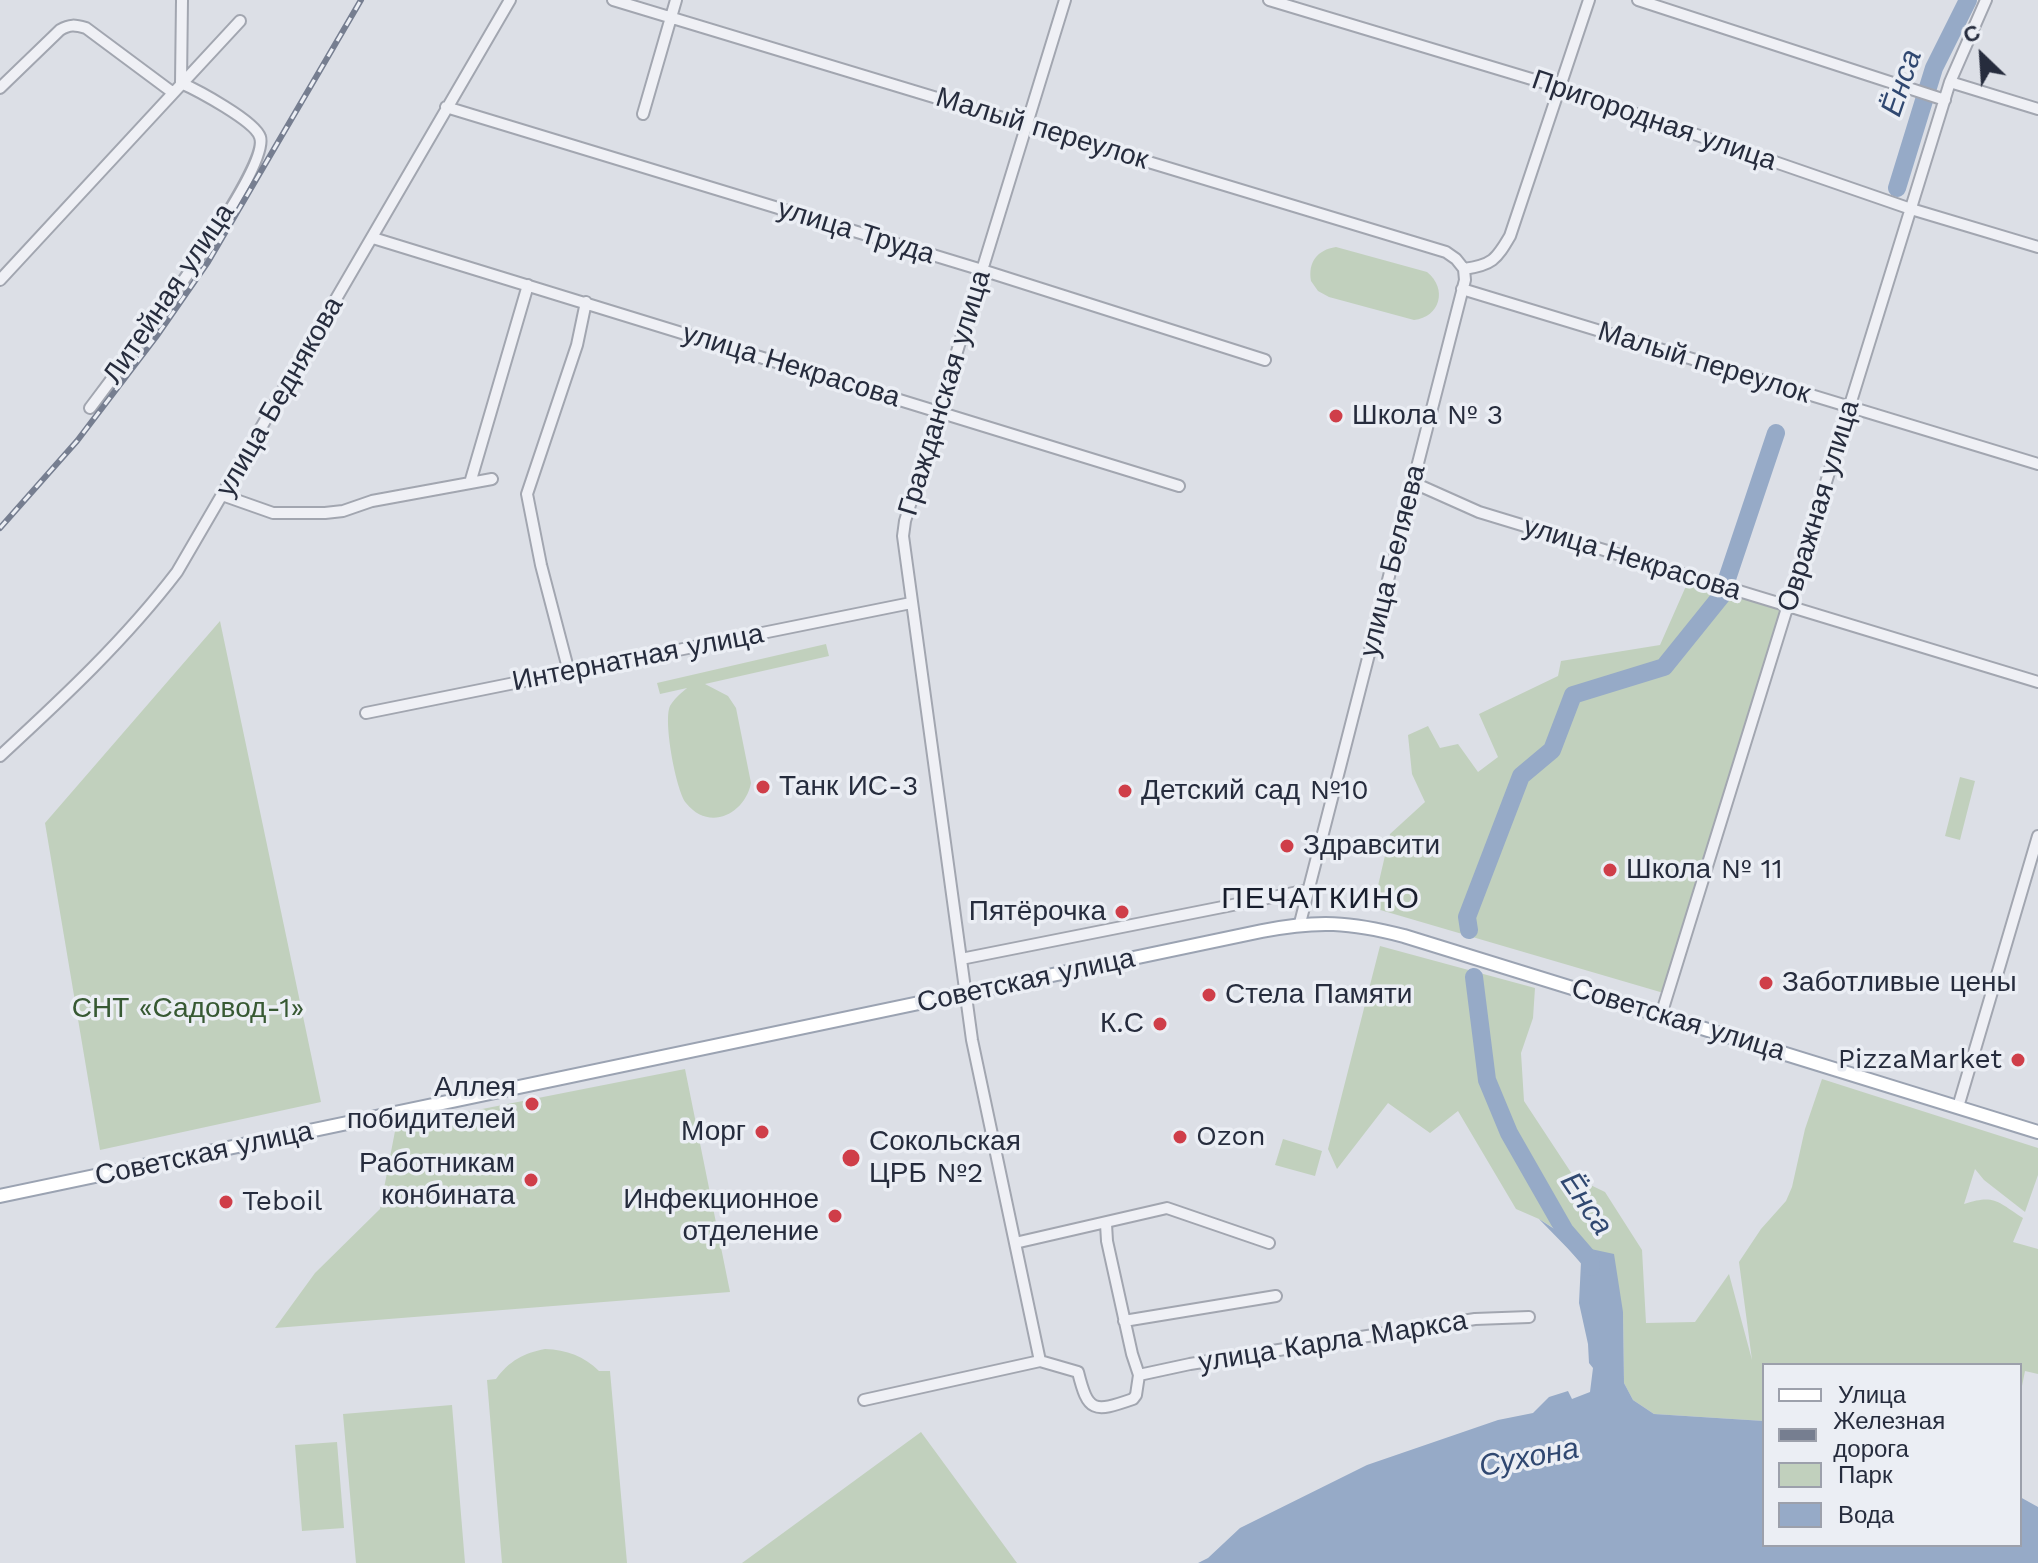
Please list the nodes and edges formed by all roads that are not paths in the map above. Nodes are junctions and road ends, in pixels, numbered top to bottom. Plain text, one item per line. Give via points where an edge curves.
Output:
1 (182, 0) edge
2 (510, 0) edge
3 (613, 0) edge
4 (676, 0) edge
5 (1065, 0) edge
6 (1269, 0) edge
7 (1589, 0) edge
8 (1638, 0) edge
9 (1986, 0) edge
10 (671, 17) junction
11 (240, 21) dead end
12 (1950, 82) junction
13 (181, 83) junction
14 (1558, 87) junction
15 (0, 88) edge
16 (172, 92) junction
17 (1945, 100) junction
18 (446, 107) junction
19 (2038, 109) edge
20 (643, 114) dead end
21 (1027, 125) junction
22 (1911, 209) junction
23 (373, 238) junction
24 (2038, 247) edge
25 (1464, 269) junction
26 (982, 270) junction
27 (0, 280) edge
28 (528, 285) junction
29 (1462, 289) junction
30 (586, 302) junction
31 (1265, 360) dead end
32 (90, 408) dead end
33 (1850, 408) junction
34 (938, 412) junction
35 (2038, 464) edge
36 (492, 479) dead end
37 (470, 483) junction
38 (1414, 483) junction
39 (1179, 486) dead end
40 (222, 495) junction
41 (911, 603) junction
42 (1788, 606) junction
43 (569, 672) junction
44 (2038, 682) edge
45 (366, 713) dead end
46 (0, 756) edge
47 (2038, 836) edge
48 (1308, 890) junction
49 (1300, 923) junction
50 (961, 959) junction
51 (966, 994) junction
52 (1661, 1015) junction
53 (1958, 1107) junction
54 (2038, 1132) edge
55 (0, 1196) edge
56 (1106, 1224) junction
57 (1015, 1243) junction
58 (1269, 1243) dead end
59 (1276, 1296) dead end
60 (1529, 1317) dead end
61 (1124, 1321) junction
62 (1040, 1361) junction
63 (1139, 1375) junction
64 (864, 1400) dead end

1 - 13 street
2 - 18 street, улица Беднякова
3 - 10 street, Малый переулок
4 - 10 street
5 - 21 street, Гражданская улица
6 - 14 street, Пригородная улица
7 - 14 street
8 - 17 street
9 - 12 street, Овражная улица
10 - 20 street
10 - 21 street, Малый переулок
11 - 13 street
12 - 17 street, Овражная улица
12 - 19 street
13 - 16 street
13 - 32 street, Литейная улица via 257,130 262,144 182,285
14 - 22 street, Пригородная улица
14 - 25 street via 1510,236 1492,262
15 - 16 street via 68,25 86,28
16 - 27 street
17 - 22 street, Овражная улица
18 - 23 street, улица Беднякова
18 - 26 street, улица Труда
21 - 25 street, Малый переулок via 1446,252
21 - 26 street, Гражданская улица
22 - 24 street, Пригородная улица
22 - 33 street, Овражная улица
23 - 28 street, улица Некрасова
23 - 40 street, улица Беднякова
25 - 29 street, улица Беляева
26 - 31 street, улица Труда
26 - 34 street, Гражданская улица
28 - 30 street, улица Некрасова
28 - 37 street
29 - 33 street, Малый переулок
29 - 38 street, улица Беляева
30 - 34 street, улица Некрасова
30 - 43 street via 577,345 527,494
33 - 35 street, Малый переулок
33 - 42 street, Овражная улица
34 - 39 street, улица Некрасова
34 - 41 street, Гражданская улица via 905,521
36 - 37 street
37 - 40 street via 325,513 273,513
38 - 42 street, улица Некрасова via 1479,512
38 - 48 street, улица Беляева
40 - 46 street, улица Беднякова via 177,572 147,611
41 - 43 street, Интернатная улица
41 - 50 street, Гражданская улица
42 - 44 street, улица Некрасова
42 - 52 street, Овражная улица
43 - 45 street, Интернатная улица
47 - 53 street
48 - 49 street, улица Беляева
48 - 50 street, Советская улица
49 - 51 main road, Советская улица
49 - 52 main road, Советская улица via 1384,930
50 - 51 street, Гражданская улица
51 - 55 main road, Советская улица
51 - 57 street, Гражданская улица
52 - 53 main road, Советская улица
53 - 54 main road, Советская улица
56 - 57 street
56 - 58 street via 1167,1208
56 - 61 street
57 - 62 street, Гражданская улица
59 - 61 street
60 - 63 street, улица Карла Маркса via 1475,1319
61 - 63 street
62 - 63 street via 1078,1372 1085,1399 1095,1406 1133,1399
62 - 64 street

